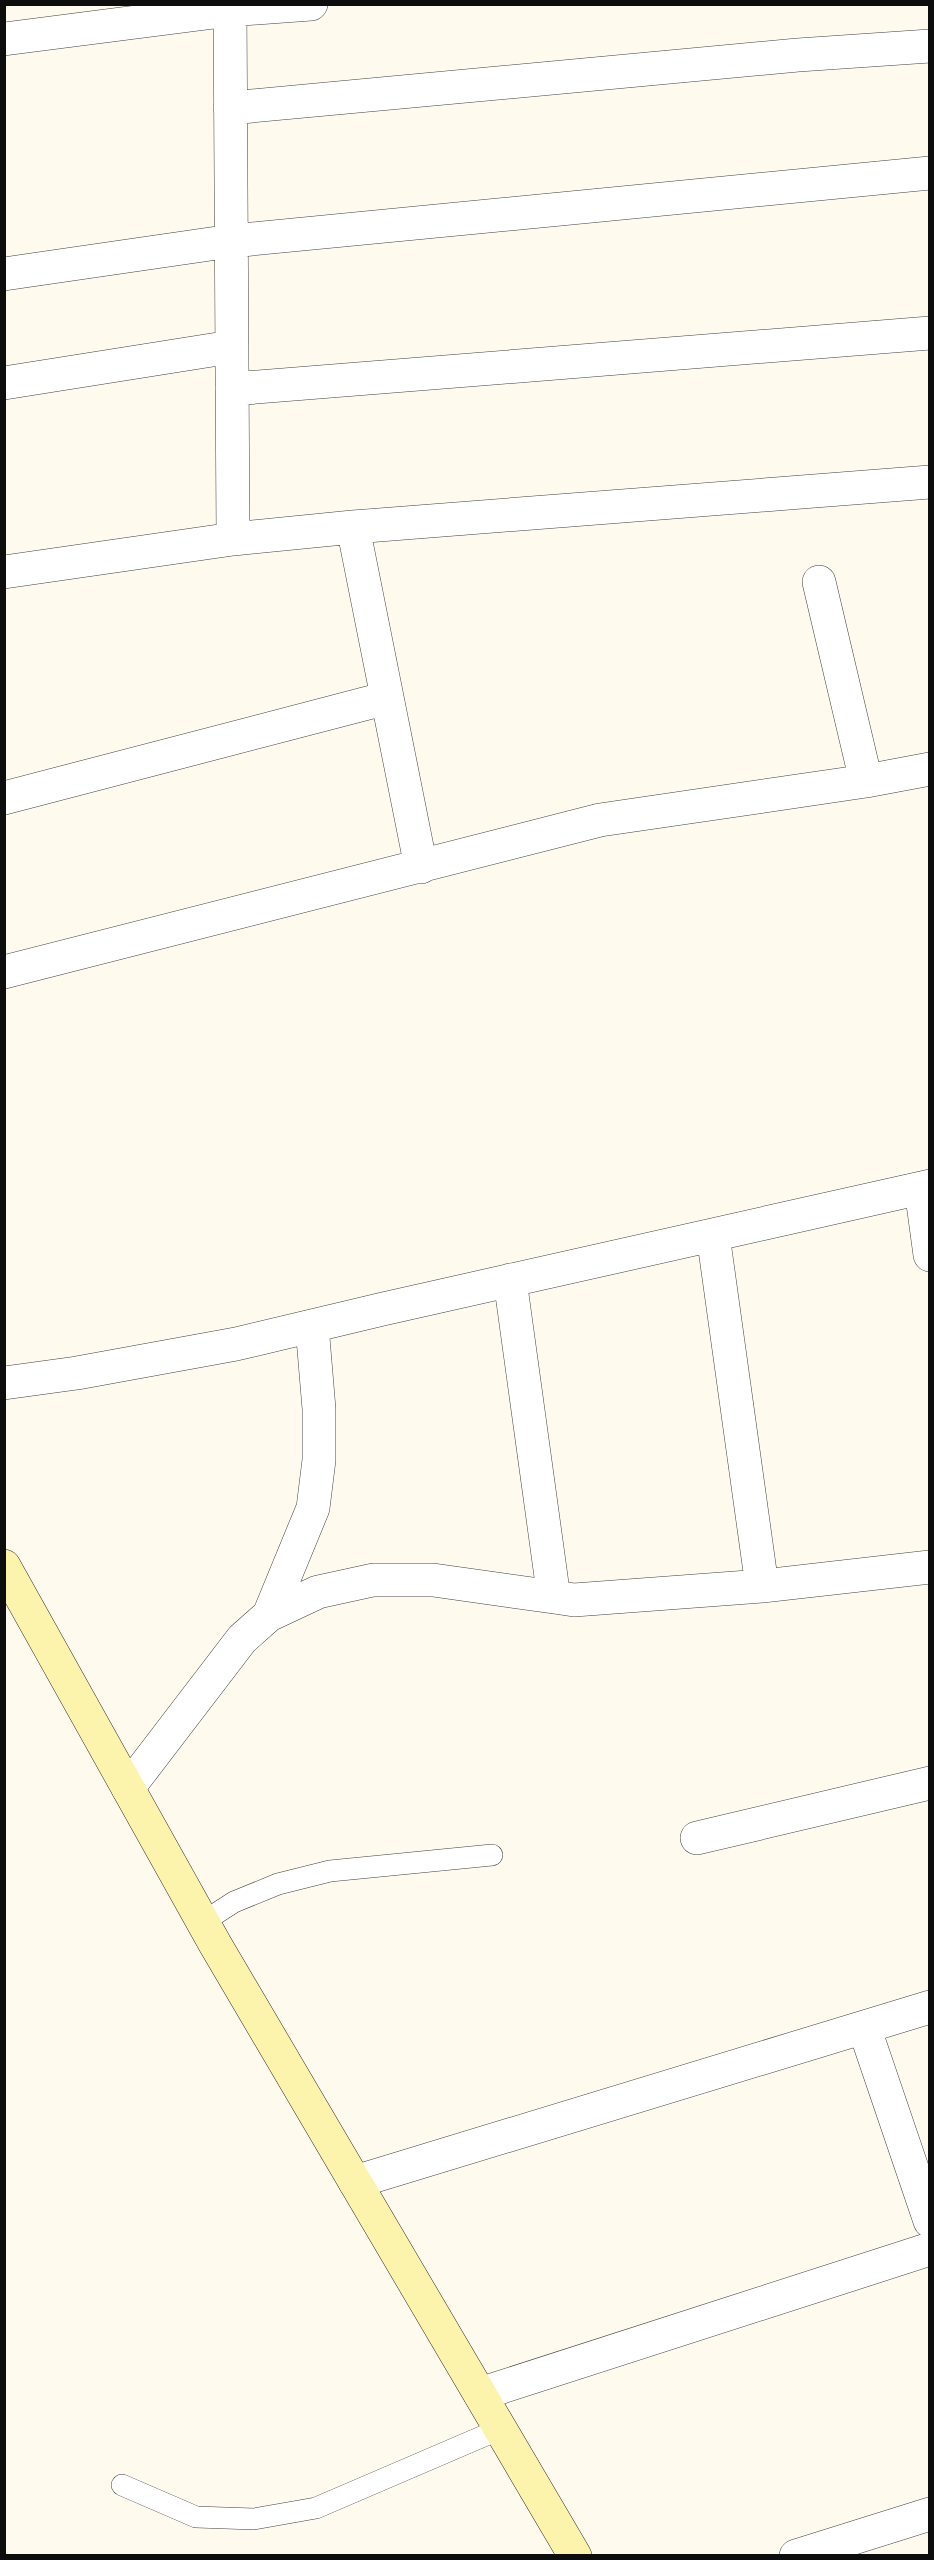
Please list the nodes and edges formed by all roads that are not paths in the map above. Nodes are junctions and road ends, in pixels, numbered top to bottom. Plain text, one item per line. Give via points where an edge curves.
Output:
1 (311, 4) edge
2 (230, 8) edge
3 (135, 13) edge
4 (4, 39) edge
5 (930, 46) edge
6 (230, 108) junction
7 (930, 173) edge
8 (231, 241) junction
9 (4, 274) edge
10 (930, 333) edge
11 (231, 347) junction
12 (4, 383) edge
13 (232, 389) junction
14 (930, 482) edge
15 (353, 526) junction
16 (233, 539) junction
17 (4, 572) edge
18 (819, 582) dead end
19 (387, 698) junction
20 (930, 769) edge
21 (866, 782) junction
22 (4, 798) edge
23 (421, 867) junction
24 (4, 972) edge
25 (925, 1188) edge
26 (713, 1235) junction
27 (930, 1255) edge
28 (510, 1280) junction
29 (312, 1326) junction
30 (4, 1383) edge
31 (4, 1566) edge
32 (930, 1567) edge
33 (762, 1586) junction
34 (561, 1598) junction
35 (269, 1615) junction
36 (930, 1783) edge
37 (128, 1788) junction
38 (697, 1838) dead end
39 (492, 1855) dead end
40 (203, 1922) junction
41 (930, 2007) edge
42 (864, 2027) junction
43 (355, 2182) junction
44 (930, 2221) edge
45 (930, 2249) edge
46 (480, 2394) junction
47 (500, 2429) junction
48 (122, 2485) dead end
49 (930, 2514) edge
50 (575, 2556) edge
51 (796, 2556) edge

1 - 2 street
2 - 3 street
2 - 6 street
3 - 4 street
5 - 6 street
6 - 8 street
7 - 8 street
8 - 9 street
8 - 11 street
10 - 13 street
11 - 12 street
11 - 13 street
13 - 16 street
14 - 15 street
15 - 16 street
15 - 19 street
16 - 17 street
18 - 21 street
19 - 22 street
19 - 23 street
20 - 21 street
21 - 23 street via 600,820
23 - 24 street
25 - 26 street
25 - 27 street
26 - 28 street
26 - 33 street
28 - 29 street
28 - 34 street via 553,1591
29 - 30 street via 236,1344
29 - 35 street via 319,1409 319,1460 313,1508
31 - 37 main road
32 - 33 street
33 - 34 street
34 - 35 street via 433,1580 373,1580 318,1593
35 - 37 street via 242,1639
36 - 38 street
37 - 40 main road
39 - 40 lane via 330,1871 278,1884 234,1902
40 - 43 main road
41 - 42 street
42 - 43 street
42 - 44 street
43 - 46 main road
45 - 46 street
46 - 47 main road
47 - 48 lane via 316,2508 254,2519 196,2517
47 - 50 main road
49 - 51 street

